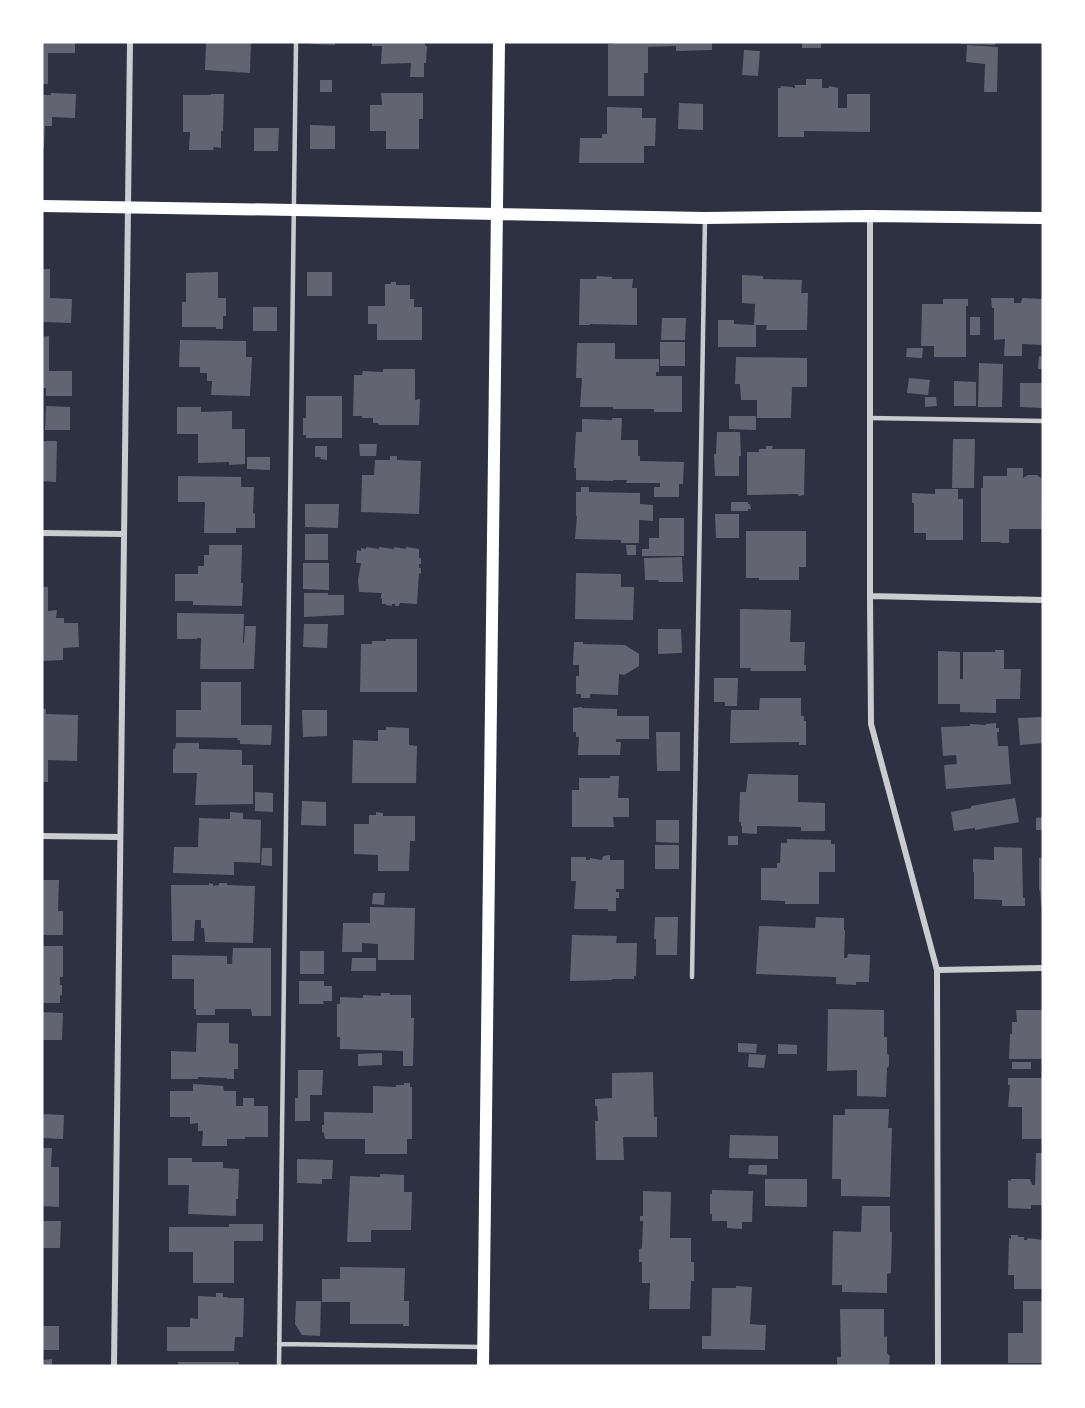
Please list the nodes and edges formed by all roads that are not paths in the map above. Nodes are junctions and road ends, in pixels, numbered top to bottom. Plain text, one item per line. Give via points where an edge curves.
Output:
1 (130, 42) edge
2 (296, 42) edge
3 (499, 42) edge
4 (42, 206) edge
5 (128, 207) junction
6 (294, 210) junction
7 (497, 214) junction
8 (870, 216) junction
9 (705, 218) junction
10 (1043, 218) edge
11 (870, 418) junction
12 (1043, 421) edge
13 (42, 533) edge
14 (124, 534) junction
15 (870, 596) junction
16 (1043, 600) edge
17 (42, 836) edge
18 (120, 837) junction
19 (1043, 968) edge
20 (937, 970) junction
21 (692, 977) dead end
22 (279, 1344) junction
23 (483, 1347) junction
24 (114, 1366) edge
25 (279, 1366) edge
26 (483, 1366) edge
27 (938, 1366) edge

1 - 5 street
2 - 6 lane
3 - 7 main road
4 - 5 main road
5 - 6 main road
5 - 14 street
6 - 7 main road
6 - 22 lane
7 - 9 main road
7 - 23 main road
8 - 9 main road
8 - 10 main road
8 - 11 street
9 - 21 lane
11 - 12 lane
11 - 15 street
13 - 14 street
14 - 18 street
15 - 16 street
15 - 20 street via 871,724
17 - 18 street
18 - 24 street
19 - 20 street
20 - 27 street
22 - 23 lane
22 - 25 lane
23 - 26 main road

